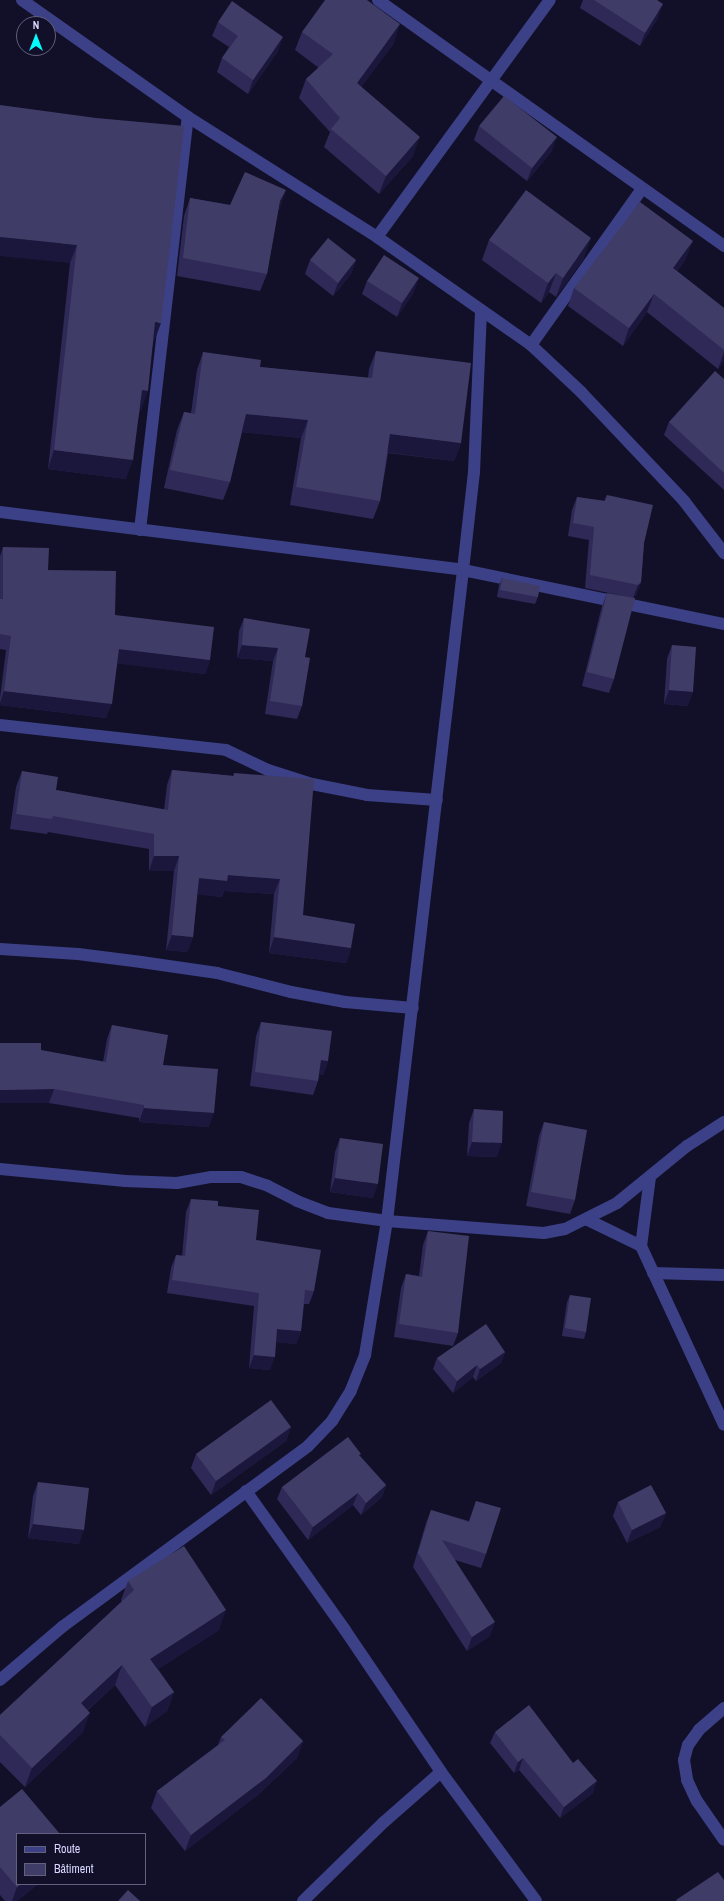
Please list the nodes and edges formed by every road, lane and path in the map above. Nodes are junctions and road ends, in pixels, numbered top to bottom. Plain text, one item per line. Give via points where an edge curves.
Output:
1 (22, 0) edge
2 (378, 0) edge
3 (550, 0) edge
4 (493, 81) junction
5 (188, 117) junction
6 (642, 189) junction
7 (377, 237) junction
8 (724, 246) edge
9 (481, 310) junction
10 (531, 345) junction
11 (0, 512) edge
12 (140, 530) junction
13 (724, 553) edge
14 (464, 570) junction
15 (724, 624) edge
16 (0, 725) edge
17 (437, 800) junction
18 (0, 949) edge
19 (413, 1008) junction
20 (724, 1122) edge
21 (0, 1169) edge
22 (650, 1177) junction
23 (588, 1220) junction
24 (387, 1221) junction
25 (641, 1246) junction
26 (654, 1273) junction
27 (724, 1275) edge
28 (724, 1424) edge
29 (246, 1491) junction
30 (0, 1680) edge
31 (724, 1708) edge
32 (441, 1772) junction
33 (724, 1840) edge
34 (304, 1901) edge
35 (536, 1901) edge

1 - 5 street
2 - 4 street
3 - 4 street
4 - 6 street
4 - 7 street
5 - 7 street
5 - 12 street
6 - 8 street
6 - 10 street
7 - 9 street
9 - 10 street
9 - 14 street via 474,472
10 - 13 street via 581,392 684,501
11 - 12 street
12 - 14 street
14 - 15 street
14 - 17 street
16 - 17 street via 226,750 268,770 312,784 367,795
17 - 19 street
18 - 19 street via 78,954 141,962 217,973 291,992 345,1002
19 - 24 street
20 - 22 street via 687,1146
21 - 24 street via 125,1181 177,1183 211,1177 241,1177 268,1186 328,1213
22 - 23 street via 617,1203
22 - 25 street
23 - 24 street via 566,1229 544,1233
23 - 25 street
24 - 29 street via 365,1356 351,1390 332,1421 308,1446
25 - 26 street
26 - 27 street
26 - 28 street
29 - 30 street via 62,1627
29 - 32 street via 345,1630
31 - 33 street via 699,1730 688,1745 684,1760 688,1780 697,1801
32 - 34 street via 384,1822
32 - 35 street

